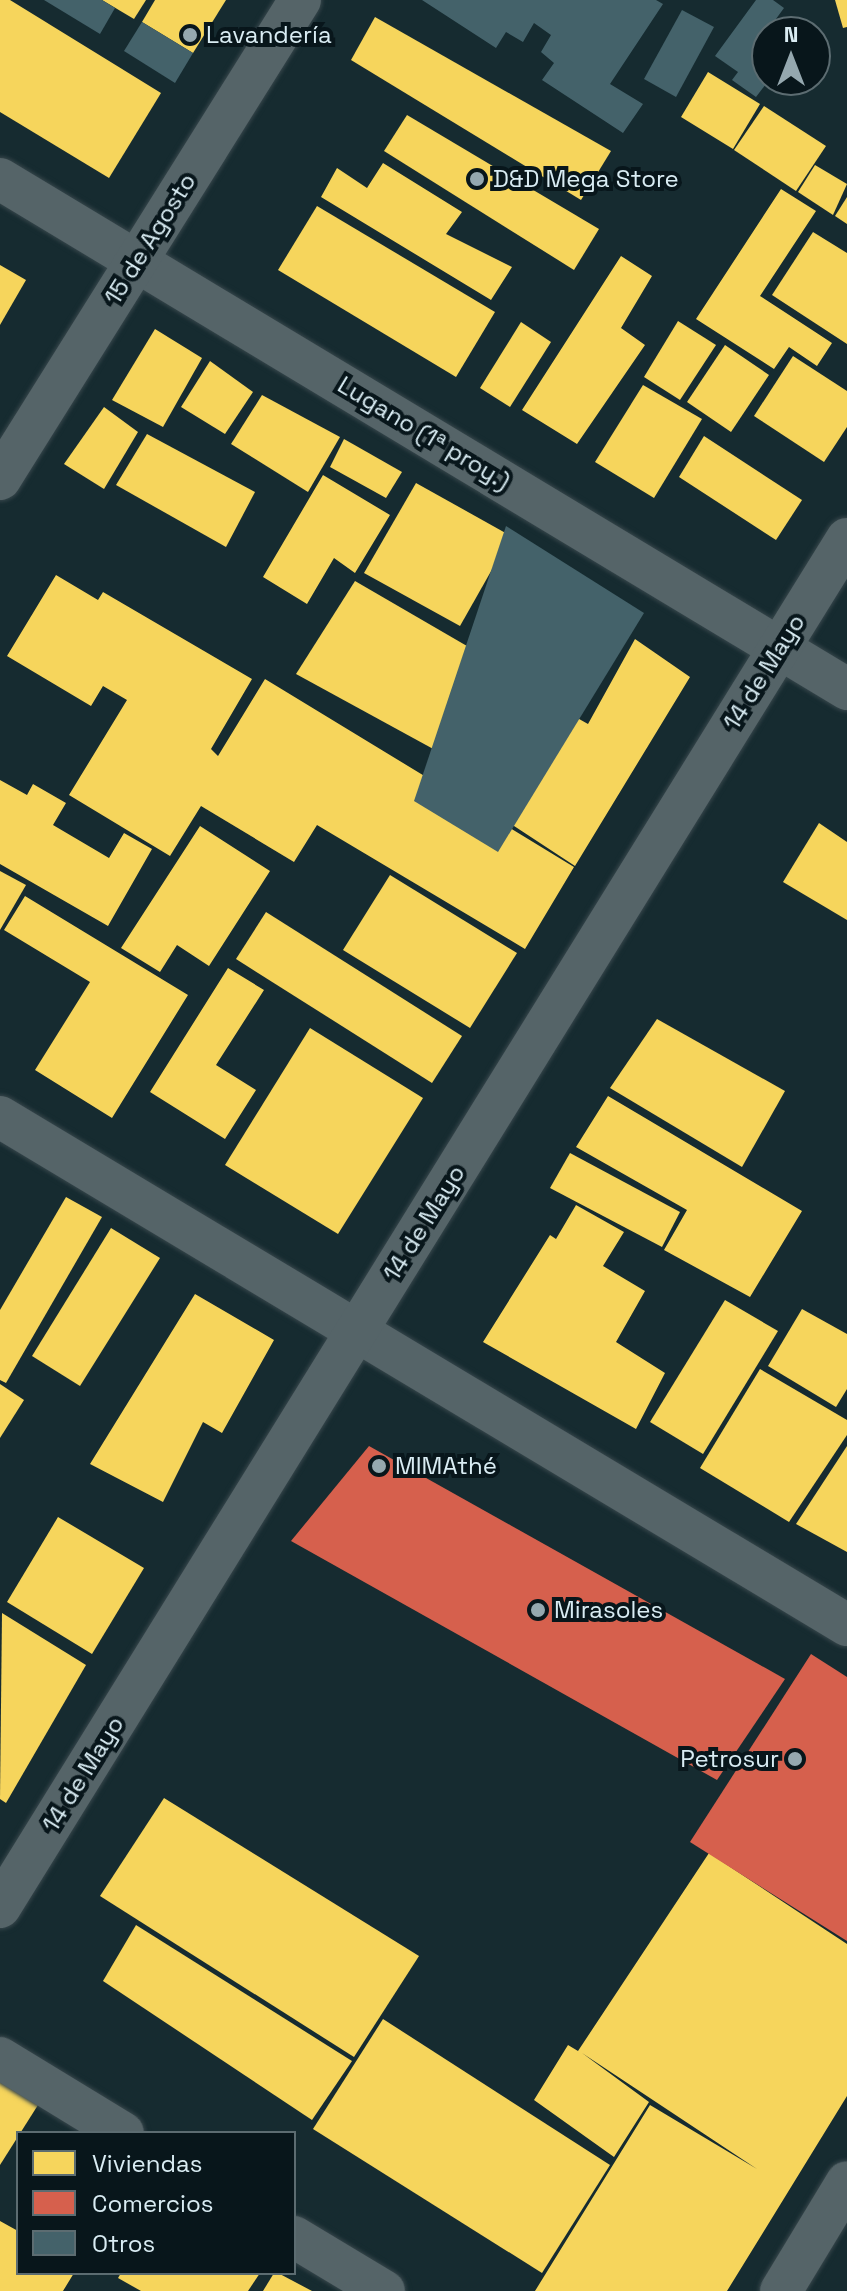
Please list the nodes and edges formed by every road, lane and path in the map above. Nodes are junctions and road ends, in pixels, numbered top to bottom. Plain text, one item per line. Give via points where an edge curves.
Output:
1 (300, 0) edge
2 (0, 179) edge
3 (137, 261) junction
4 (0, 479) edge
5 (847, 539) edge
6 (780, 647) junction
7 (847, 689) edge
8 (0, 1117) edge
9 (357, 1331) junction
10 (847, 1625) edge
11 (0, 1907) edge
12 (0, 2058) edge
13 (120, 2131) edge
14 (847, 2182) edge
15 (296, 2238) edge
16 (384, 2291) edge
17 (781, 2291) edge

1 - 3 street, 15 de Agosto
2 - 3 street, Lugano (1ª proy.)
3 - 4 street, 15 de Agosto
3 - 6 street, Lugano (1ª proy.)
5 - 6 street, 14 de Mayo
6 - 7 street, Lugano (1ª proy.)
6 - 9 street, 14 de Mayo
8 - 9 street
9 - 10 street
9 - 11 street, 14 de Mayo
12 - 13 street
14 - 17 street
15 - 16 street

